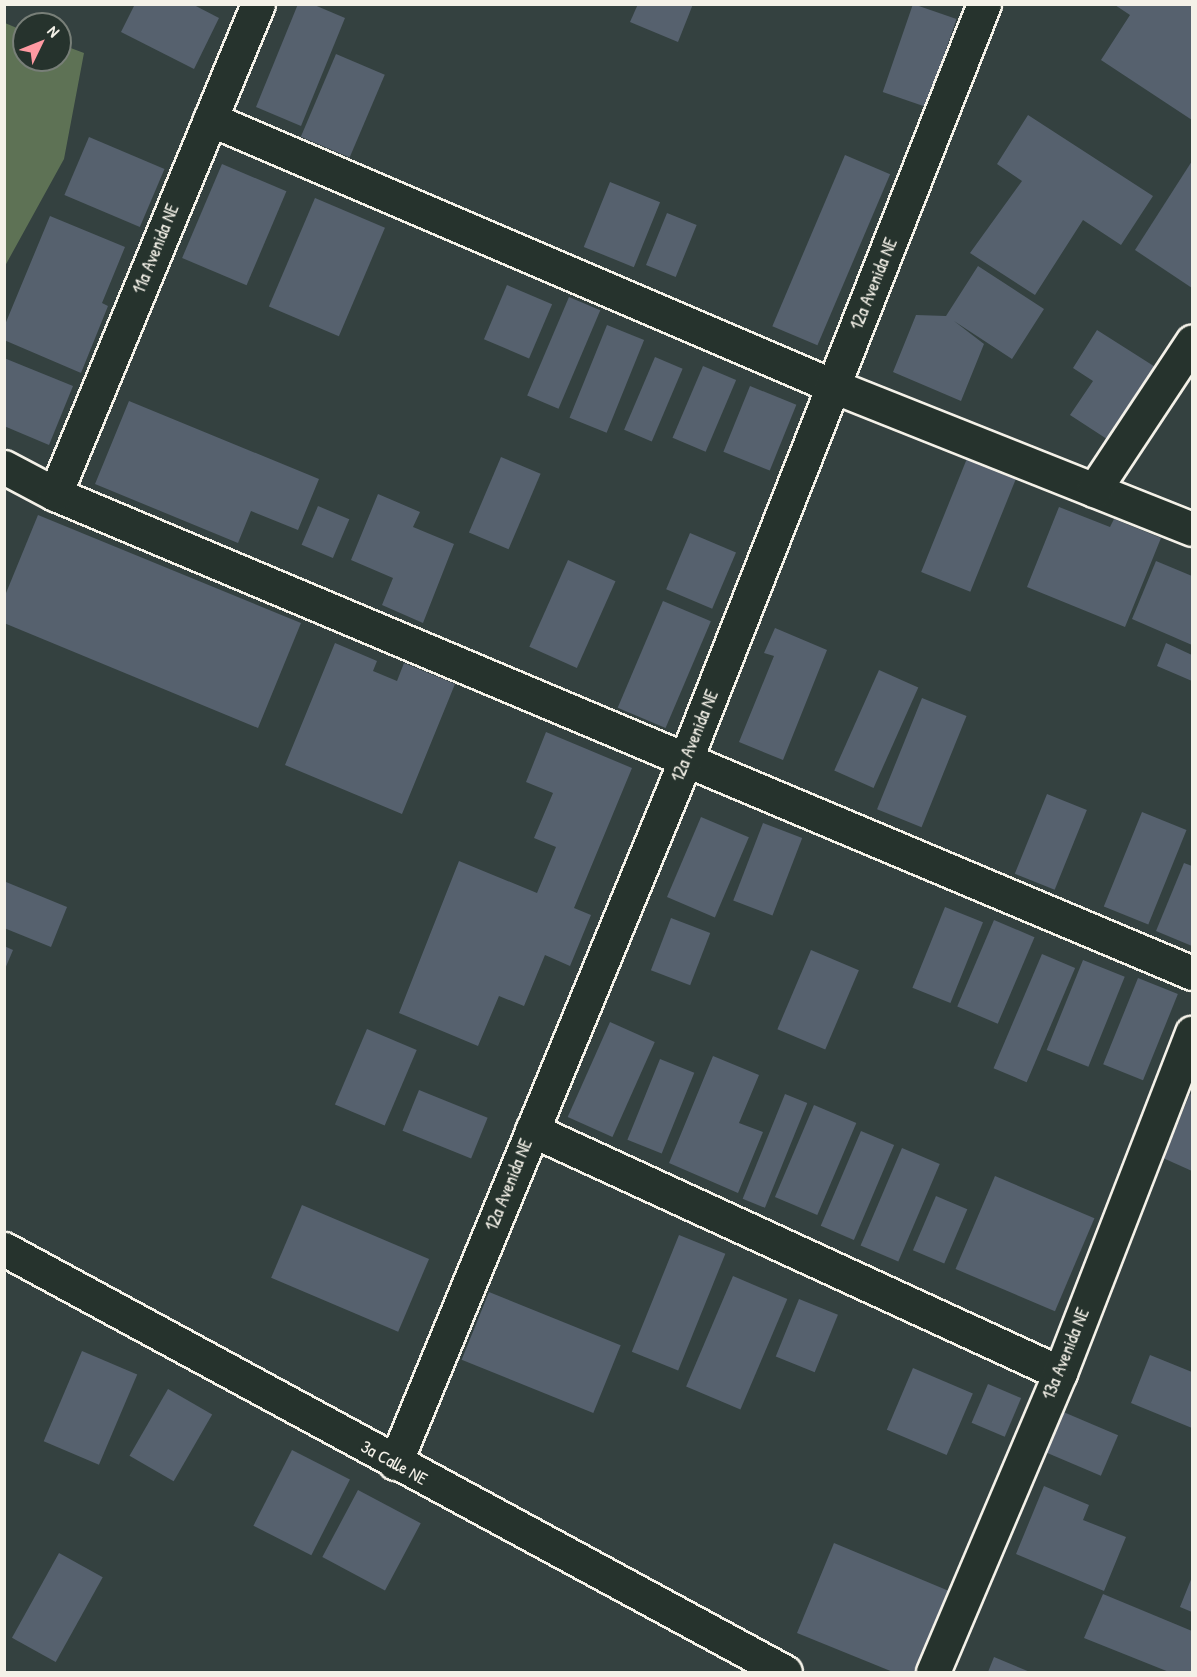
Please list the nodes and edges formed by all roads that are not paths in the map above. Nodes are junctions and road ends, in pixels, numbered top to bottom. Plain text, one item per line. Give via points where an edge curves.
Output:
1 (258, 4) edge
2 (984, 4) edge
3 (210, 119) junction
4 (1192, 342) edge
5 (833, 386) junction
6 (4, 467) edge
7 (1094, 490) junction
8 (55, 494) junction
9 (1192, 529) edge
10 (686, 761) junction
11 (1192, 973) edge
12 (1192, 1033) edge
13 (532, 1130) junction
14 (4, 1249) edge
15 (1060, 1372) junction
16 (395, 1464) junction
17 (785, 1672) edge
18 (933, 1672) edge

1 - 3 street, 11a Avenida NE
2 - 5 street, 12a Avenida NE
3 - 5 street
3 - 8 street, 11a Avenida NE
4 - 7 street
5 - 7 street
5 - 10 street, 12a Avenida NE
6 - 8 street
7 - 9 street
8 - 10 street
10 - 11 street
10 - 13 street, 12a Avenida NE
12 - 15 street, 13a Avenida NE
13 - 15 street
13 - 16 street, 12a Avenida NE
14 - 16 street, 3a Calle NE
15 - 18 street, 13a Avenida NE
16 - 17 street, 3a Calle NE

